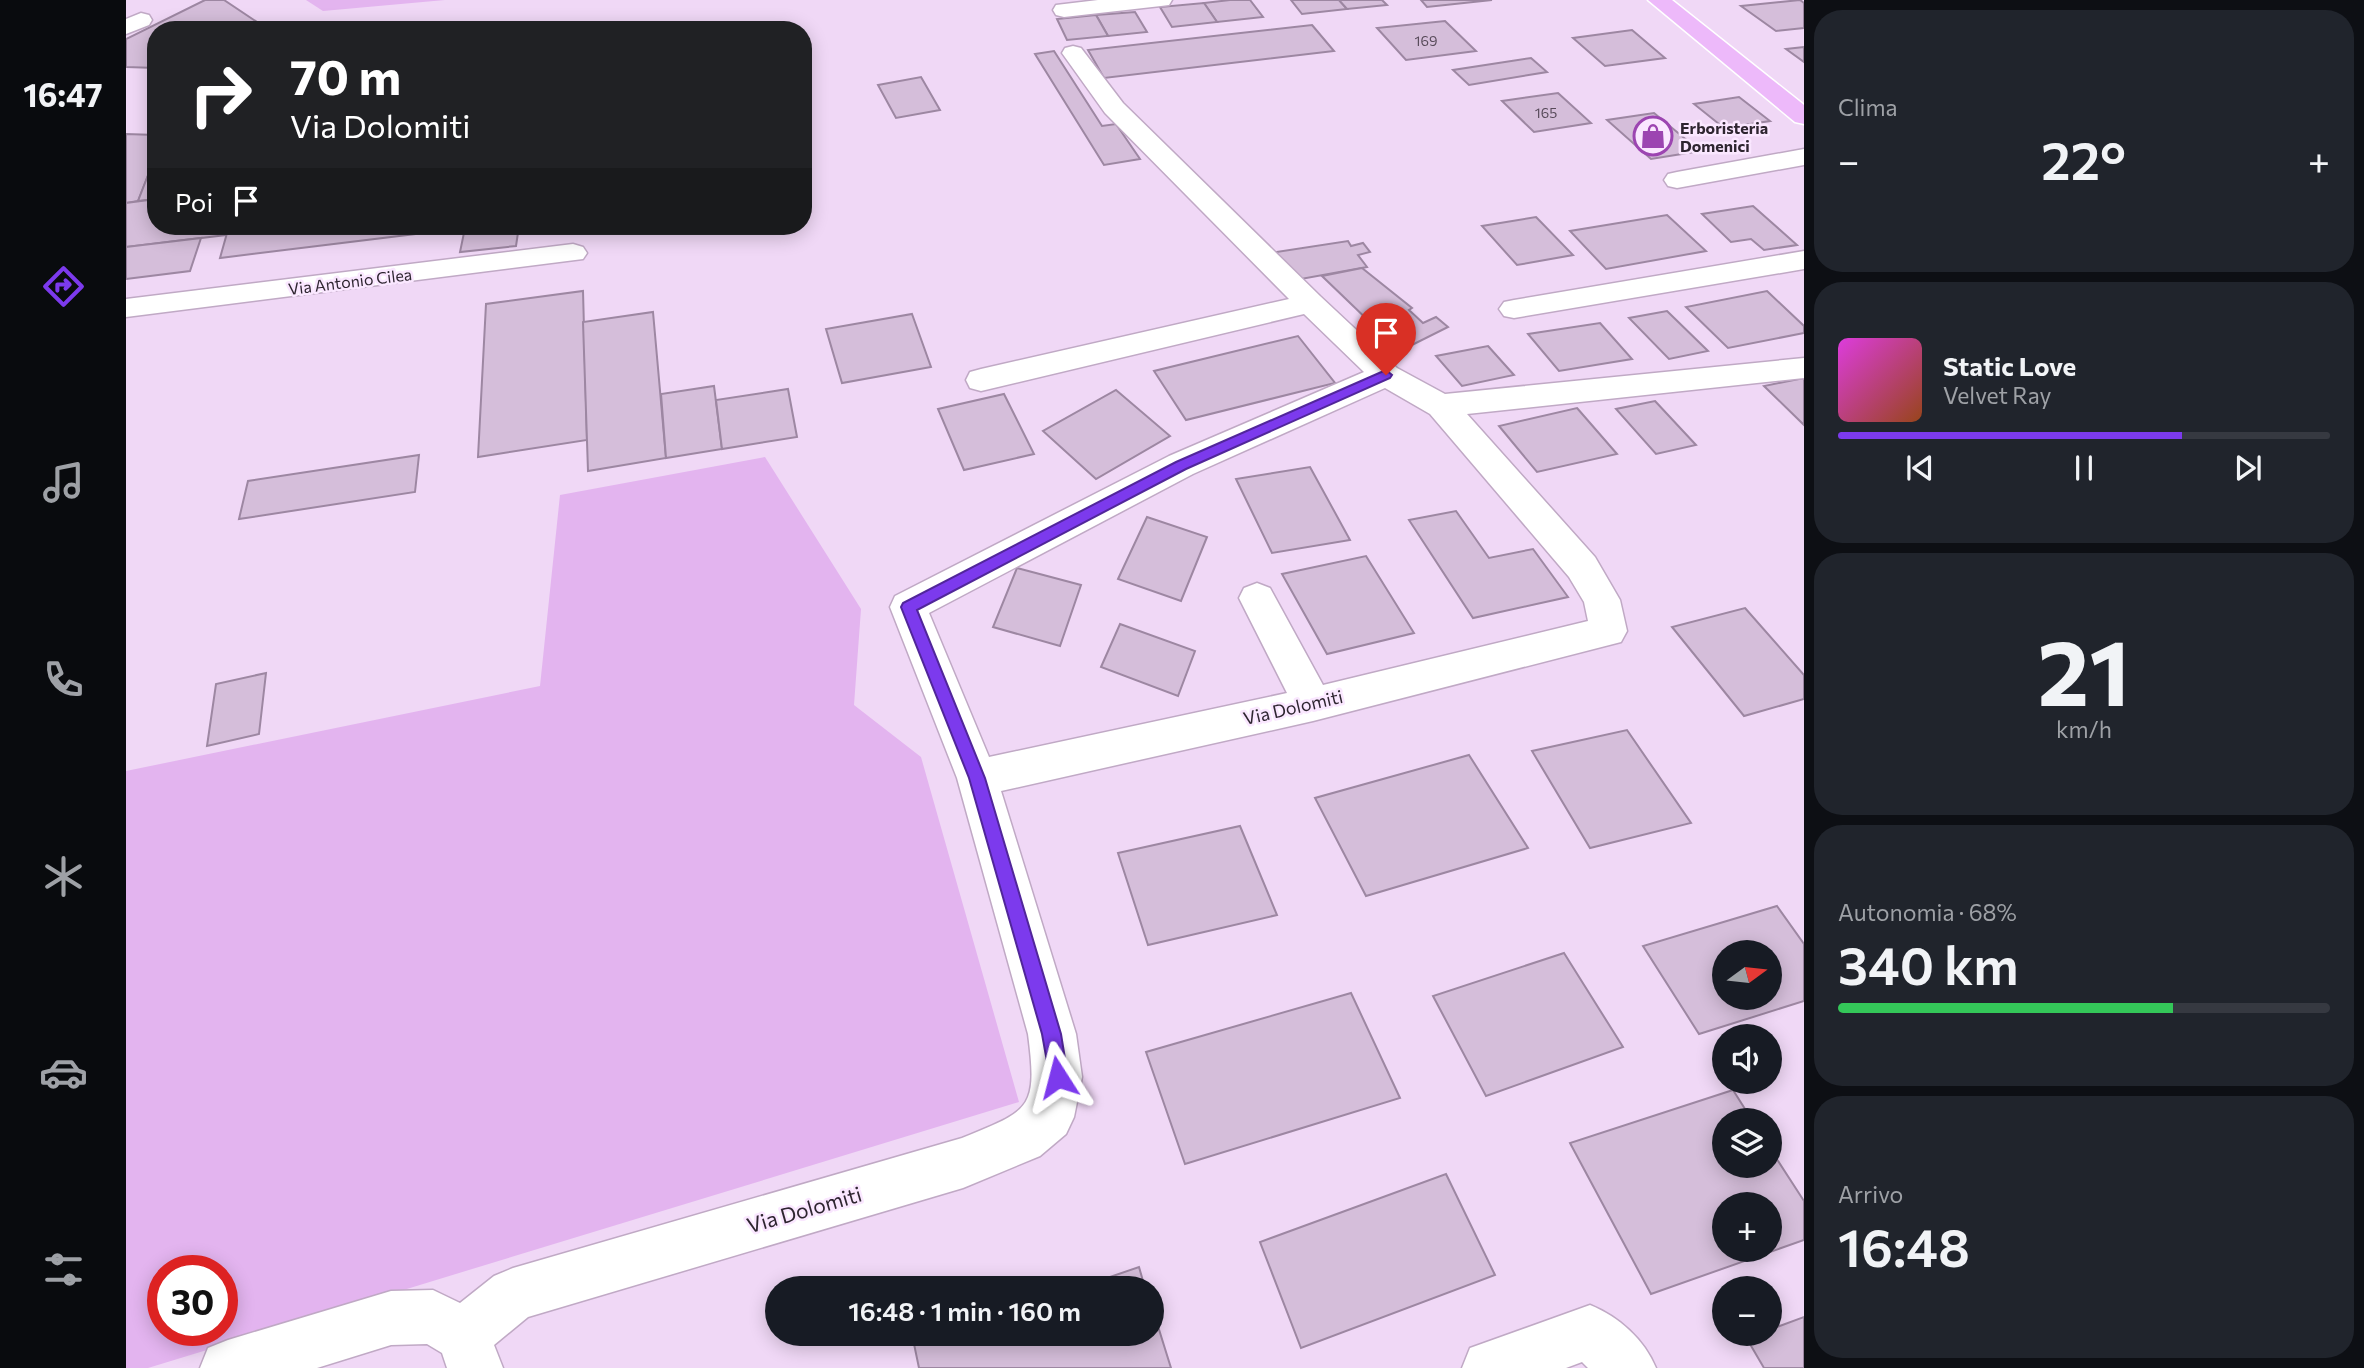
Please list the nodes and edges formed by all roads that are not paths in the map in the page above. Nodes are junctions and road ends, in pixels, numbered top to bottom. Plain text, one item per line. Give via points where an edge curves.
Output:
1 (1161, 0) edge
2 (1659, 0) edge
3 (1064, 10) dead end
4 (1073, 54) dead end
5 (1804, 117) edge
6 (1804, 157) edge
7 (1677, 180) dead end
8 (573, 254) dead end
9 (1804, 260) edge
10 (1310, 303) junction
11 (126, 308) edge
12 (1514, 309) dead end
13 (1804, 368) edge
14 (1386, 375) junction
15 (981, 380) dead end
16 (1441, 406) junction
17 (1257, 598) dead end
18 (1313, 704) junction
19 (977, 778) junction
20 (469, 1352) edge
21 (228, 1368) edge
22 (1490, 1368) edge
23 (1628, 1368) edge

1 - 3 street
2 - 5 main road
4 - 10 street via 1115,108
6 - 7 street
8 - 11 street, Via Antonio Cilea
9 - 12 street
10 - 14 street
10 - 15 street
13 - 16 street
14 - 16 street
14 - 19 street, Via Dolomiti via 1181,465 908,607
16 - 18 street, Via Dolomiti via 1582,566 1602,600 1608,631
17 - 18 street
18 - 19 street, Via Dolomiti
19 - 20 street, Via Dolomiti via 1052,1034 1058,1077 1049,1118 1022,1138 963,1163 513,1295
20 - 21 street, Via Dolomiti via 433,1317 391,1318
22 - 23 street via 1590,1332

